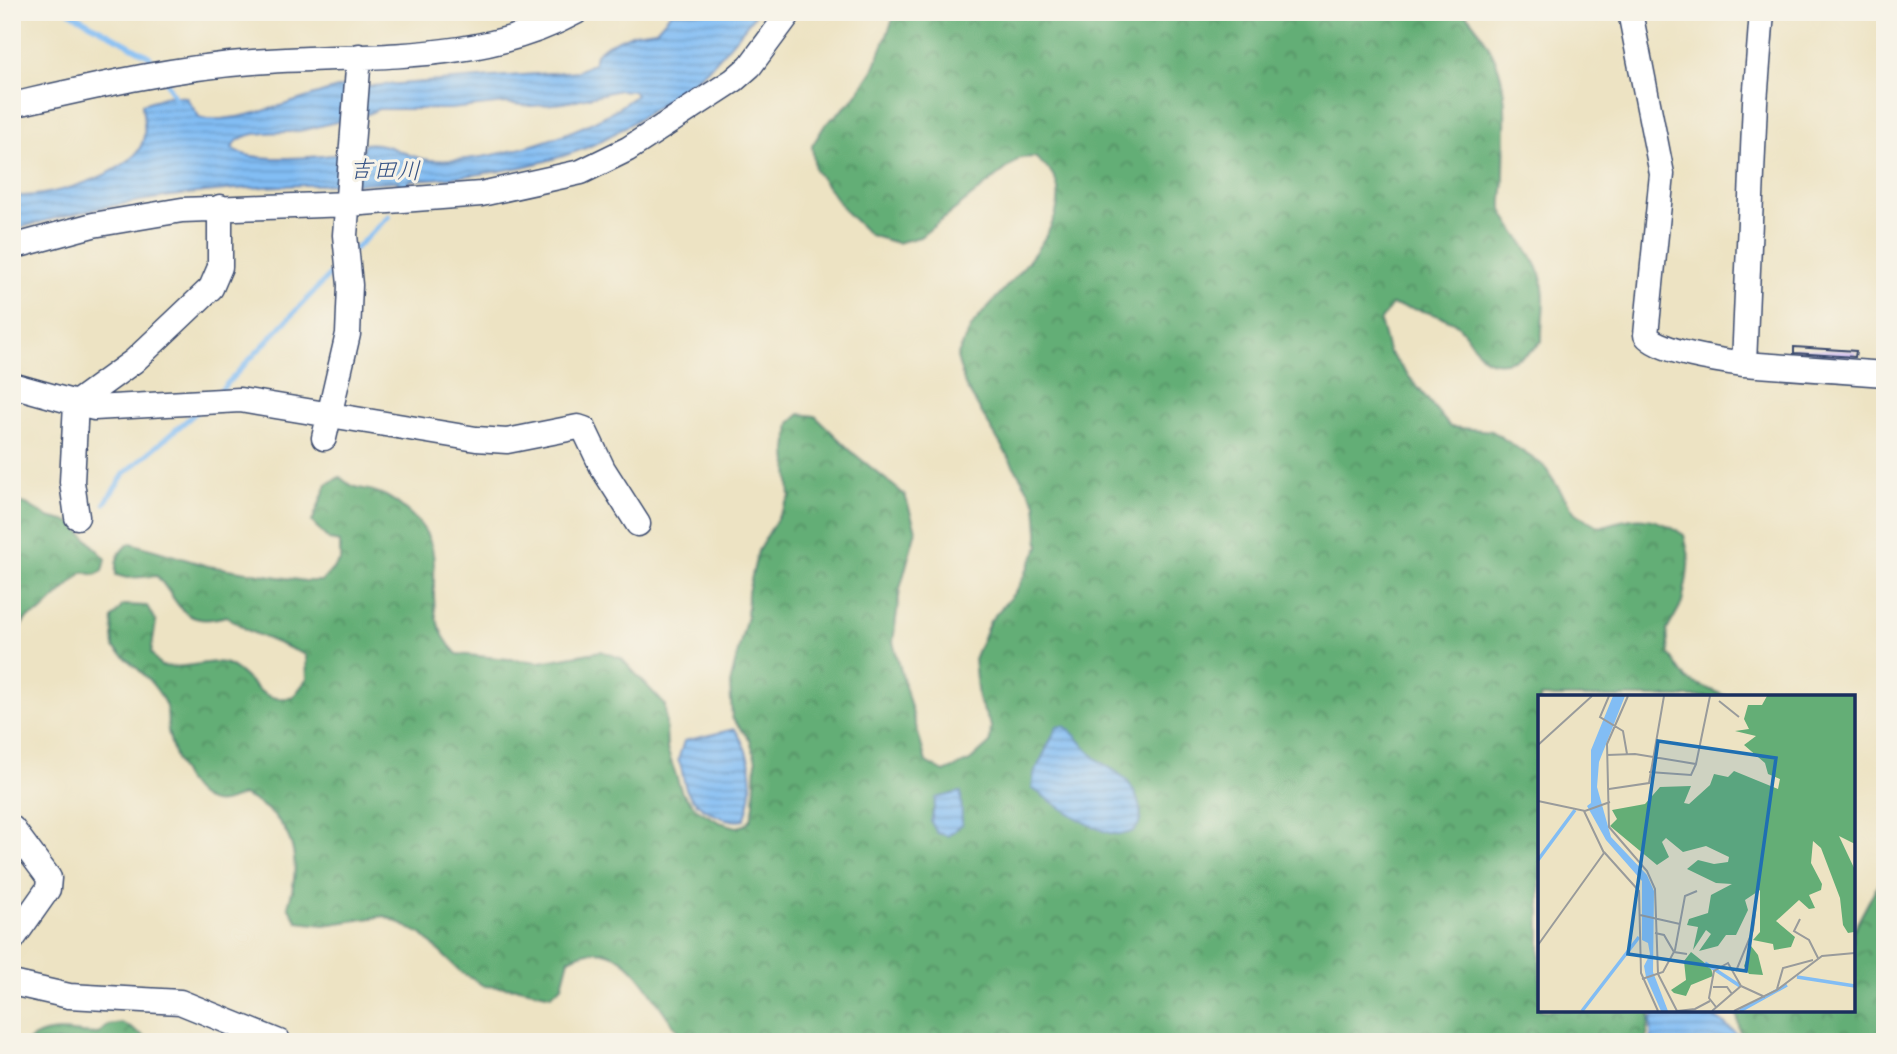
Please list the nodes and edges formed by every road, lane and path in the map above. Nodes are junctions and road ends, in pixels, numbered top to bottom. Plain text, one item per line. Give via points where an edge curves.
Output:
1 (576, 12) edge
2 (790, 12) edge
3 (1630, 12) edge
4 (1762, 12) edge
5 (358, 64) junction
6 (12, 105) edge
7 (350, 198) junction
8 (220, 207) junction
9 (12, 247) edge
10 (1744, 364) junction
11 (1885, 374) edge
12 (12, 385) edge
13 (76, 403) junction
14 (328, 413) junction
15 (324, 438) dead end
16 (77, 517) dead end
17 (638, 524) dead end
18 (12, 828) edge
19 (12, 940) edge
20 (12, 983) edge
21 (279, 1042) edge

1 - 5 street via 502,43
2 - 7 street via 734,80 672,122 590,168 481,194
3 - 10 street via 1662,174 1646,335 1654,342 1709,359
4 - 10 street
5 - 6 street via 181,69
5 - 7 street
7 - 8 street
7 - 14 street via 348,334
8 - 9 street via 138,216
8 - 13 street via 220,267 211,288 134,360
10 - 11 street
12 - 13 street
13 - 14 street via 119,408 240,400
13 - 16 street via 72,482
14 - 15 street
14 - 17 street via 507,441 570,427 584,429
18 - 19 street via 50,878 48,890
20 - 21 street via 69,996 180,1002

